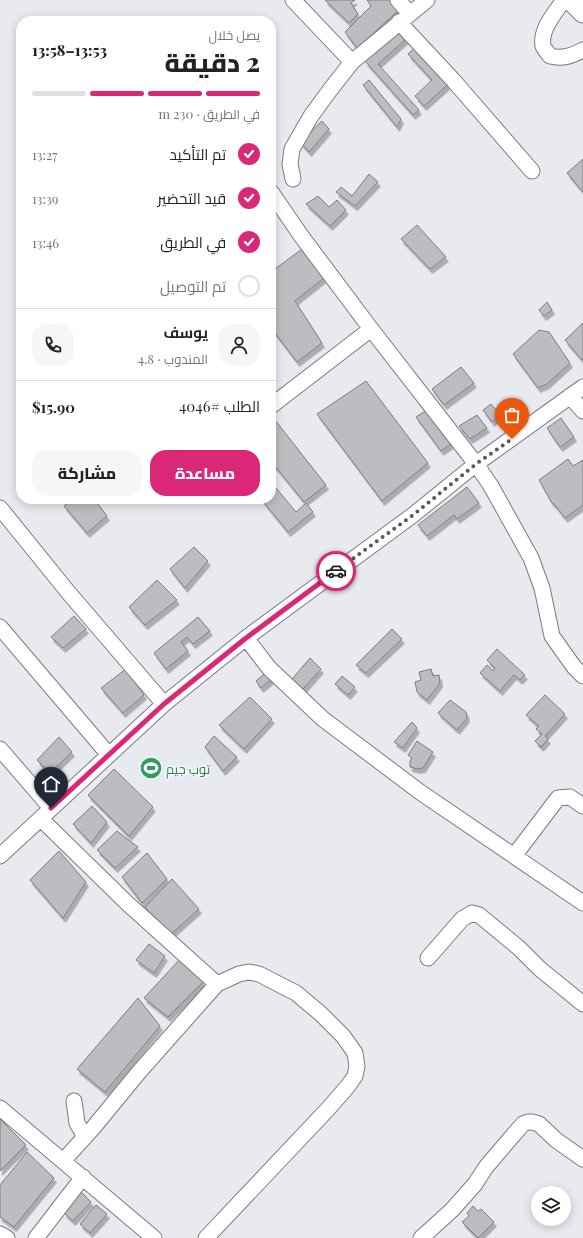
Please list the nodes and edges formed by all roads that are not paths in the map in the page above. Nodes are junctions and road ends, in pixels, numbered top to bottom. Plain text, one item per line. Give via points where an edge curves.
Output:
1 (293, 0) edge
2 (398, 0) edge
3 (427, 0) edge
4 (564, 0) edge
5 (570, 0) edge
6 (583, 13) edge
7 (404, 18) junction
8 (583, 50) edge
9 (352, 62) junction
10 (532, 172) dead end
11 (293, 179) dead end
12 (276, 199) edge
13 (371, 329) junction
14 (583, 387) edge
15 (570, 396) junction
16 (276, 402) edge
17 (583, 411) edge
18 (476, 464) junction
19 (0, 508) edge
20 (0, 627) edge
21 (246, 638) junction
22 (583, 676) edge
23 (164, 704) junction
24 (0, 749) edge
25 (109, 755) junction
26 (583, 806) edge
27 (46, 813) junction
28 (0, 856) edge
29 (514, 856) junction
30 (583, 902) edge
31 (428, 958) dead end
32 (217, 984) junction
33 (583, 1004) edge
34 (74, 1101) dead end
35 (0, 1108) edge
36 (85, 1137) junction
37 (583, 1159) edge
38 (63, 1161) junction
39 (83, 1177) junction
40 (0, 1234) edge
41 (7, 1238) edge
42 (36, 1238) edge
43 (154, 1238) edge
44 (206, 1238) edge
45 (421, 1238) edge

1 - 9 street
2 - 7 street
3 - 7 street
4 - 8 street via 546,28 543,47 550,56 558,58 570,57
5 - 6 main road
7 - 9 street
7 - 10 street via 443,70
9 - 11 street via 311,116 292,149 290,164
12 - 13 street
13 - 16 street
13 - 18 street
14 - 15 street
15 - 17 street
15 - 18 street
18 - 21 street via 413,515
18 - 22 street via 531,558 542,588 552,636
19 - 23 street
20 - 25 street
21 - 23 street
21 - 29 street via 269,668 323,719 420,792
23 - 25 street
24 - 27 street
25 - 27 street
26 - 29 street via 570,797 558,798
27 - 28 street
27 - 32 street via 128,904
29 - 30 street
31 - 33 street via 462,919 472,913 479,915
32 - 36 street
32 - 44 street via 249,972 259,974 296,993 343,1036 355,1054 357,1066 355,1076 348,1086
34 - 36 street via 77,1123
35 - 38 street
36 - 38 street
37 - 45 street via 539,1124 523,1124 452,1210
38 - 39 street
39 - 42 street
39 - 43 street
40 - 41 street

